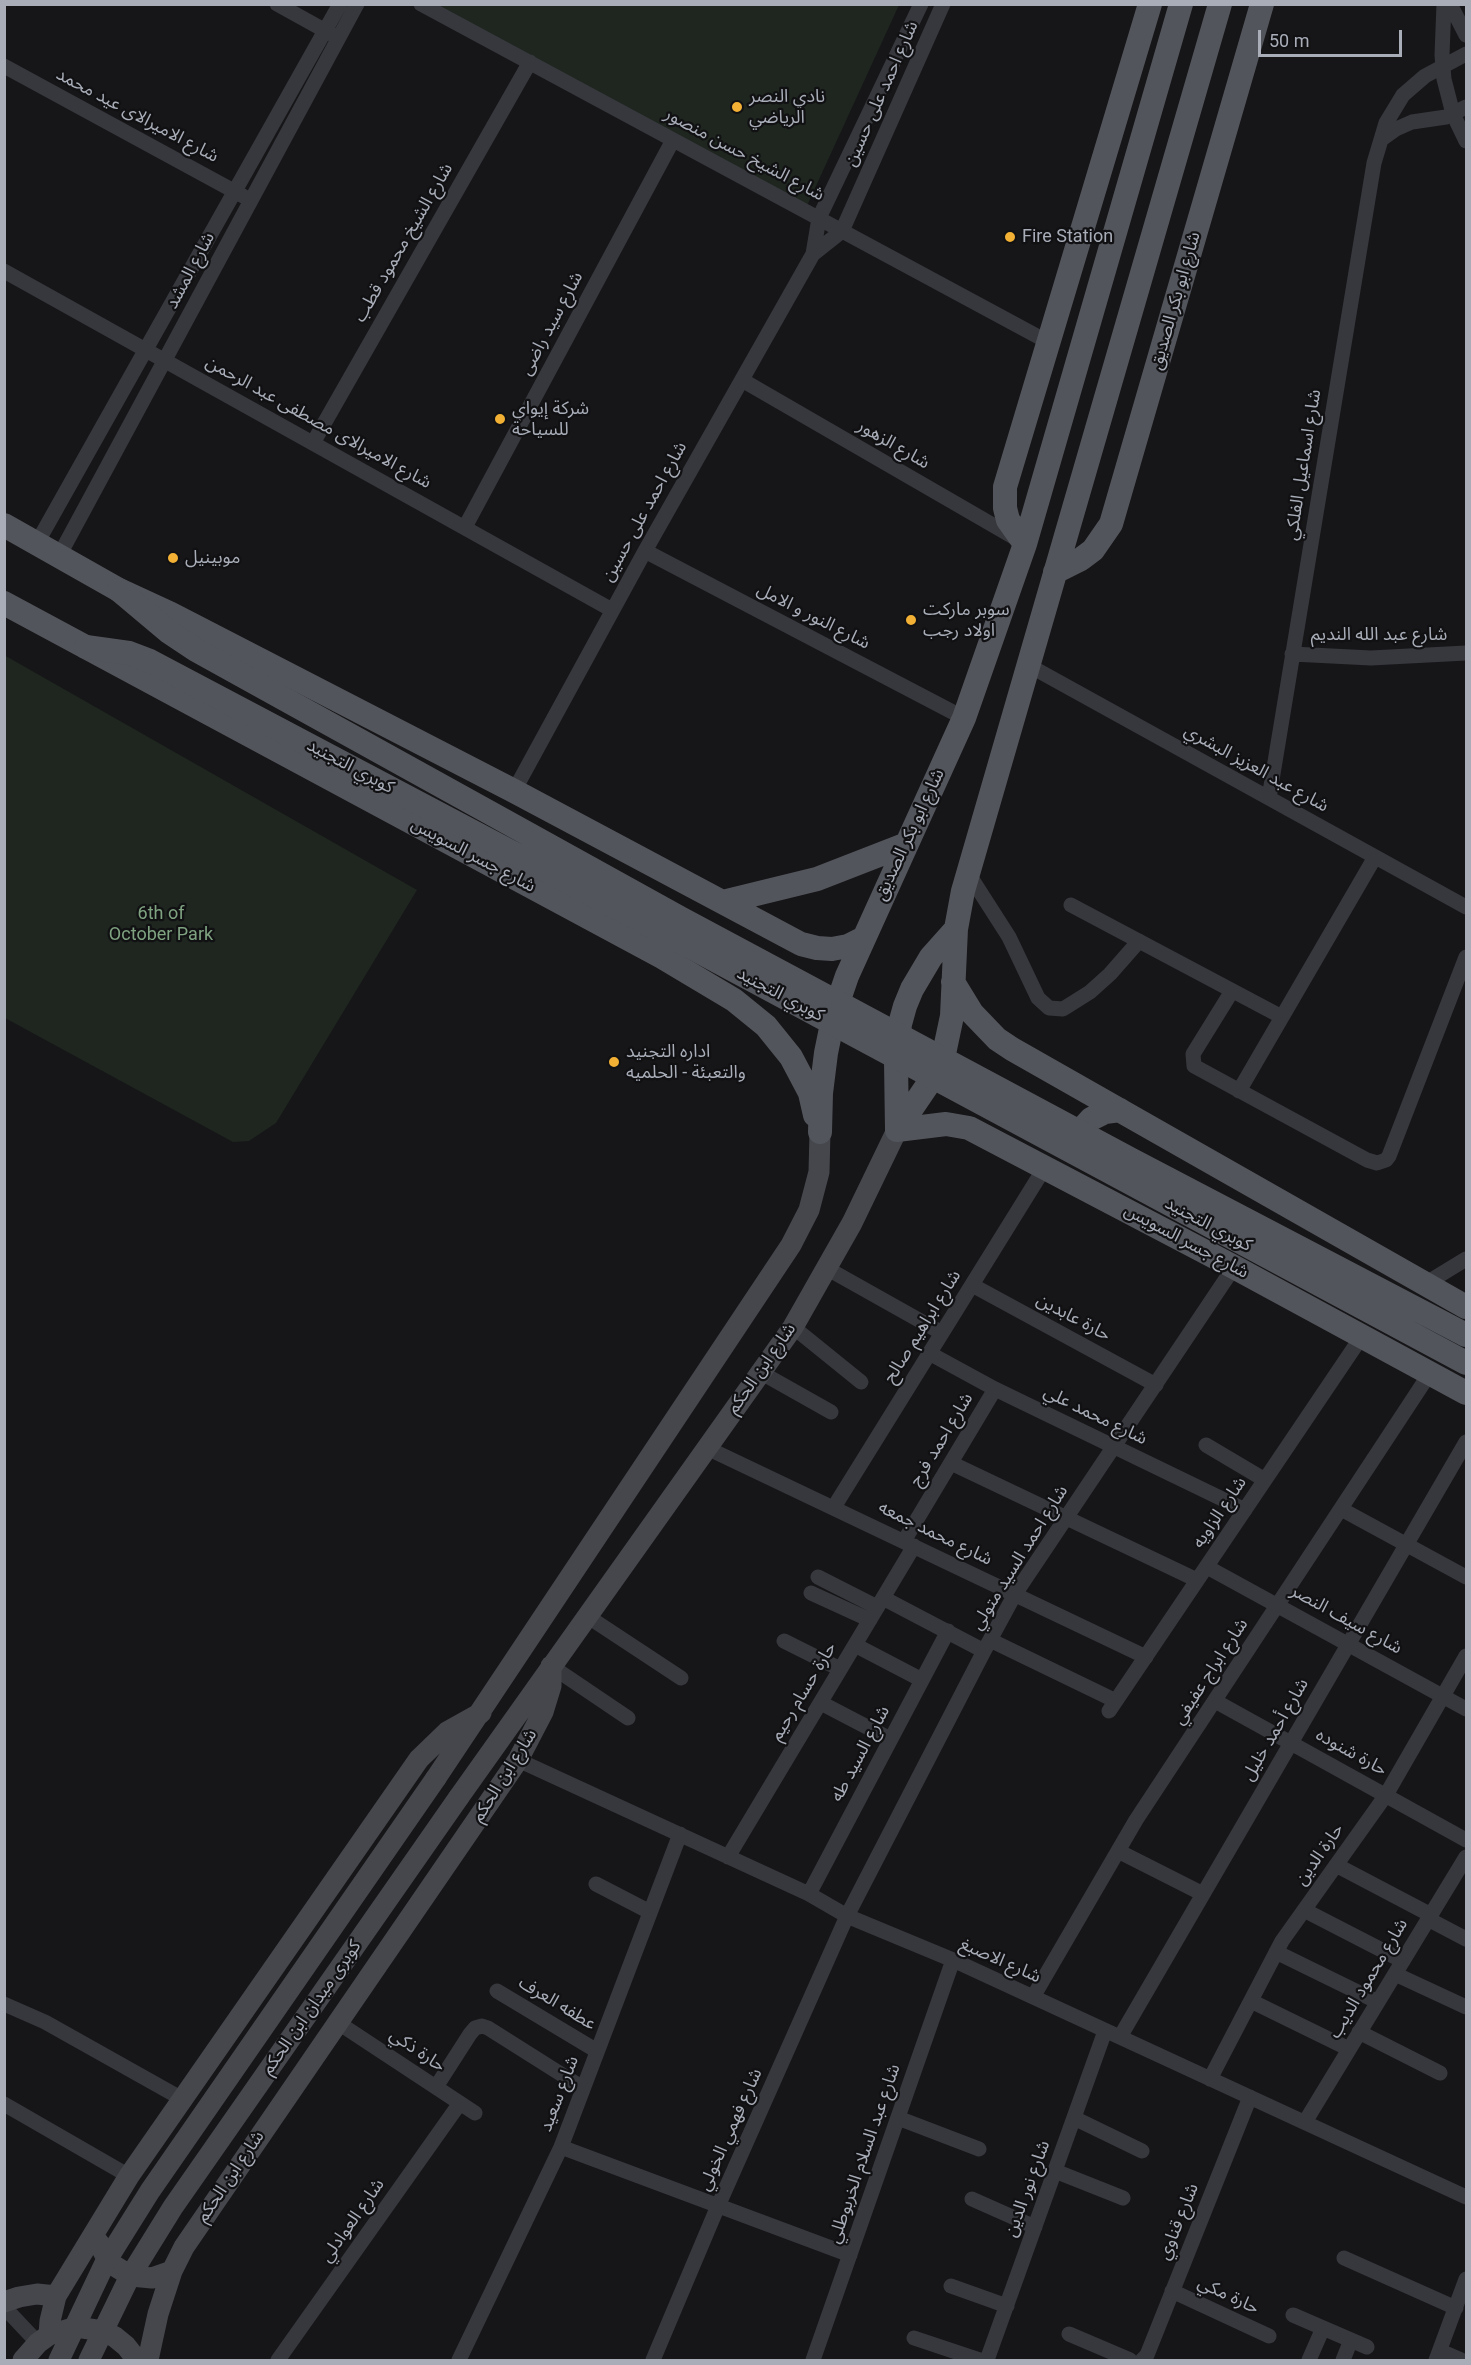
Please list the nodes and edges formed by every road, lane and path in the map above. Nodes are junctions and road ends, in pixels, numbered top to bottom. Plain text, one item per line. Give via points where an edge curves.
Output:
1 (277, 4) edge
2 (340, 4) edge
3 (357, 4) edge
4 (421, 4) edge
5 (921, 4) edge
6 (943, 4) edge
7 (1150, 4) edge
8 (1181, 4) edge
9 (1220, 4) edge
10 (1262, 4) edge
11 (1443, 4) edge
12 (1450, 4) edge
13 (325, 31) junction
14 (1467, 35) edge
15 (339, 38) junction
16 (1467, 54) edge
17 (530, 62) junction
18 (4, 66) edge
19 (1443, 67) junction
20 (1460, 110) edge
21 (1382, 139) junction
22 (673, 140) junction
23 (1467, 141) edge
24 (236, 192) junction
25 (251, 200) junction
26 (819, 218) junction
27 (842, 231) junction
28 (813, 255) junction
29 (4, 271) edge
30 (1047, 342) junction
31 (146, 350) junction
32 (165, 360) junction
33 (742, 380) junction
34 (313, 443) junction
35 (4, 525) edge
36 (465, 527) junction
37 (37, 543) junction
38 (1025, 544) junction
39 (645, 551) junction
40 (59, 556) junction
41 (1055, 572) junction
42 (119, 590) junction
43 (4, 603) edge
44 (612, 610) junction
45 (86, 647) junction
46 (1467, 653) edge
47 (1292, 654) junction
48 (1028, 665) junction
49 (964, 718) junction
50 (514, 792) junction
51 (1269, 798) junction
52 (907, 844) junction
53 (1375, 856) junction
54 (968, 873) junction
55 (696, 888) junction
56 (723, 902) junction
57 (1071, 905) dead end
58 (1467, 907) edge
59 (956, 929) junction
60 (862, 939) junction
61 (1140, 941) junction
62 (662, 957) junction
63 (1467, 957) edge
64 (953, 982) junction
65 (1232, 991) junction
66 (1282, 1017) junction
67 (1239, 1091) junction
68 (1120, 1110) junction
69 (897, 1130) junction
70 (820, 1132) junction
71 (1045, 1167) junction
72 (1084, 1188) junction
73 (1467, 1259) edge
74 (1234, 1267) junction
75 (828, 1269) junction
76 (1425, 1284) junction
77 (972, 1285) junction
78 (1467, 1307) edge
79 (793, 1327) junction
80 (942, 1334) junction
81 (1467, 1335) edge
82 (1362, 1336) junction
83 (929, 1353) junction
84 (1467, 1363) edge
85 (760, 1372) junction
86 (1430, 1372) junction
87 (861, 1382) dead end
88 (1156, 1385) junction
89 (995, 1389) junction
90 (1467, 1393) edge
91 (831, 1412) dead end
92 (1467, 1443) edge
93 (1206, 1445) dead end
94 (1114, 1447) junction
95 (706, 1448) junction
96 (951, 1463) junction
97 (1265, 1480) junction
98 (834, 1507) junction
99 (1341, 1509) junction
100 (1245, 1510) junction
101 (1066, 1518) junction
102 (909, 1544) junction
103 (1407, 1545) junction
104 (1207, 1567) junction
105 (818, 1577) dead end
106 (1467, 1577) edge
107 (1197, 1580) junction
108 (811, 1593) dead end
109 (1015, 1594) junction
110 (1278, 1605) junction
111 (876, 1608) junction
112 (587, 1616) junction
113 (948, 1631) junction
114 (784, 1641) dead end
115 (1349, 1644) junction
116 (855, 1645) junction
117 (987, 1645) junction
118 (1467, 1656) edge
119 (1146, 1657) junction
120 (551, 1666) junction
121 (840, 1669) junction
122 (681, 1678) dead end
123 (922, 1680) junction
124 (1443, 1696) junction
125 (1215, 1701) junction
126 (821, 1703) junction
127 (1467, 1708) edge
128 (481, 1713) junction
129 (628, 1718) dead end
130 (890, 1739) junction
131 (1291, 1743) junction
132 (518, 1760) junction
133 (1386, 1795) junction
134 (680, 1834) junction
135 (1467, 1840) edge
136 (1118, 1851) junction
137 (728, 1857) junction
138 (1467, 1857) edge
139 (1336, 1865) junction
140 (596, 1884) dead end
141 (809, 1894) junction
142 (1203, 1894) junction
143 (1304, 1910) junction
144 (650, 1912) junction
145 (847, 1916) junction
146 (1430, 1917) junction
147 (1467, 1940) edge
148 (1276, 1952) junction
149 (953, 1960) junction
150 (1399, 1968) junction
151 (497, 1991) dead end
152 (1033, 1997) junction
153 (1251, 2001) junction
154 (1378, 2002) junction
155 (4, 2004) edge
156 (1467, 2007) edge
157 (337, 2022) junction
158 (1359, 2032) junction
159 (1113, 2034) junction
160 (1349, 2049) junction
161 (597, 2051) junction
162 (1440, 2073) dead end
163 (1210, 2079) junction
164 (436, 2087) junction
165 (583, 2088) junction
166 (1250, 2097) junction
167 (184, 2100) junction
168 (460, 2103) junction
169 (4, 2104) edge
170 (475, 2113) dead end
171 (898, 2118) junction
172 (1074, 2118) junction
173 (1305, 2122) junction
174 (561, 2146) junction
175 (979, 2149) dead end
176 (1142, 2151) dead end
177 (1055, 2171) junction
178 (129, 2176) junction
179 (1467, 2197) edge
180 (1123, 2198) dead end
181 (972, 2199) dead end
182 (718, 2206) junction
183 (1035, 2227) junction
184 (97, 2228) junction
185 (850, 2255) junction
186 (1344, 2258) dead end
187 (172, 2271) junction
188 (1467, 2279) edge
189 (951, 2286) dead end
190 (1172, 2291) junction
191 (56, 2296) junction
192 (4, 2302) edge
193 (1007, 2306) junction
194 (4, 2307) edge
195 (1456, 2308) junction
196 (1293, 2314) dead end
197 (1323, 2328) junction
198 (1070, 2334) dead end
199 (1269, 2336) dead end
200 (914, 2338) dead end
201 (44, 2339) junction
202 (1351, 2340) junction
203 (1367, 2348) dead end
204 (1438, 2356) edge
205 (1149, 2359) edge
206 (24, 2361) edge
207 (59, 2361) edge
208 (88, 2361) edge
209 (137, 2361) edge
210 (148, 2361) edge
211 (278, 2361) edge
212 (459, 2361) edge
213 (653, 2361) edge
214 (813, 2361) edge
215 (980, 2361) edge
216 (987, 2361) edge
217 (1130, 2361) edge
218 (1309, 2361) edge
219 (1343, 2361) edge
220 (1461, 2361) edge

1 - 13 street
2 - 13 street, شارع المشد
3 - 15 street, شارع المشد
4 - 17 street, شارع الشيخ حسن منصور
5 - 26 street, شارع احمد على حسين
6 - 27 street, شارع احمد على حسين
7 - 30 main road
8 - 38 main road, شارع ابو بكر الصديق
9 - 41 main road
10 - 41 main road, شارع ابو بكر الصديق via 1111,524 1082,560
11 - 19 street
12 - 14 street
13 - 15 street
13 - 24 street, شارع المشد
15 - 25 street, شارع المشد
16 - 19 street, شارع اسماعيل الفلكي
17 - 22 street, شارع الشيخ حسن منصور
17 - 34 street, شارع الشيخ محمود قطب
18 - 24 street, شارع الاميرالاى عيد محمد
19 - 20 street
19 - 21 street, شارع اسماعيل الفلكي via 1403,95 1389,116
20 - 21 street via 1412,122
20 - 23 street
21 - 47 street, شارع اسماعيل الفلكي via 1370,179
22 - 26 street, شارع الشيخ حسن منصور
22 - 36 street, شارع سيد راضى
24 - 25 street, شارع الاميرالاى عيد محمد
24 - 31 street, شارع المشد
25 - 32 street, شارع المشد
26 - 27 street, شارع الشيخ حسن منصور
26 - 28 street, شارع احمد على حسين
27 - 28 street, شارع احمد على حسين
27 - 30 street, شارع الشيخ حسن منصور
28 - 33 street, شارع احمد على حسين
29 - 31 street, شارع الاميرالاى مصطفى عبد الرحمن
30 - 38 main road via 1004,497 1008,520
31 - 32 street, شارع الاميرالاى مصطفى عبد الرحمن
31 - 37 street, شارع المشد
32 - 34 street, شارع الاميرالاى مصطفى عبد الرحمن
32 - 40 street, شارع المشد
33 - 38 street, شارع الزهور
33 - 39 street, شارع احمد على حسين
34 - 36 street, شارع الاميرالاى مصطفى عبد الرحمن
35 - 37 main road
36 - 44 street, شارع الاميرالاى مصطفى عبد الرحمن
37 - 40 main road
38 - 49 main road, شارع ابو بكر الصديق
39 - 44 street, شارع احمد على حسين
39 - 49 street, شارع النور و الامل
40 - 42 main road
41 - 48 main road
42 - 50 main road
42 - 81 main road, كوبري التجنيد, bridge via 196,650 660,907
43 - 45 main road, شارع جسر السويس
44 - 50 street, شارع احمد على حسين
45 - 62 main road, شارع جسر السويس
45 - 84 main road, كوبري التجنيد, bridge via 150,661
46 - 47 street, شارع عبد الله النديم via 1388,658
47 - 51 street, شارع اسماعيل الفلكي
48 - 51 street, شارع عبد العزيز البشري
48 - 54 main road
49 - 52 main road, شارع ابو بكر الصديق
50 - 55 main road
51 - 53 street, شارع عبد العزيز البشري
52 - 56 main road via 817,879
52 - 60 main road, شارع ابو بكر الصديق
53 - 58 street, شارع عبد العزيز البشري
53 - 66 street
54 - 59 main road
54 - 61 street via 1009,937 1038,999 1049,1008 1063,1009 1090,992
55 - 56 main road
55 - 62 main road via 700,917 695,931 676,952
56 - 60 main road via 801,944 832,949
57 - 61 street
59 - 64 main road
59 - 69 main road via 921,972 900,1024
60 - 70 main road, شارع ابو بكر الصديق via 834,1014 821,1093
61 - 65 street
62 - 70 main road, شارع جسر السويس via 734,1000 766,1026 791,1057 810,1093
63 - 67 street via 1391,1152 1381,1162 1372,1162
64 - 68 main road via 972,1013 997,1039
64 - 69 main road via 952,1016 939,1065
65 - 66 street
65 - 67 street via 1191,1060 1196,1068
66 - 67 street
68 - 72 main road via 1091,1119 1074,1144 1076,1175
68 - 76 main road
69 - 71 main road, شارع جسر السويس via 946,1124 969,1128
69 - 75 main road, شارع ابن الحكم
70 - 128 main road via 819,1172 809,1210 791,1245
71 - 72 main road, شارع جسر السويس
71 - 77 street, شارع ابراهيم صالح
72 - 74 main road, شارع جسر السويس
73 - 76 street
74 - 82 main road, شارع جسر السويس
74 - 88 street, شارع احمد السيد متولي
75 - 79 main road, شارع ابن الحكم
75 - 80 street
76 - 78 main road
77 - 80 street, شارع ابراهيم صالح
77 - 88 street, حارة عابدين
79 - 85 main road, شارع ابن الحكم
79 - 87 street
80 - 83 street, شارع ابراهيم صالح
82 - 86 main road, شارع جسر السويس
82 - 97 street, شارع الزاويه
83 - 89 street, شارع محمد علي
83 - 98 street, شارع ابراهيم صالح
85 - 91 street
85 - 95 main road, شارع ابن الحكم
86 - 90 main road, شارع جسر السويس
86 - 99 street, شارع ابراج عفيفي
88 - 94 street, شارع احمد السيد متولي
89 - 94 street, شارع محمد علي
89 - 96 street, شارع احمد فرج
92 - 103 street, شارع أحمد خليل
93 - 97 street
94 - 100 street, شارع محمد علي
94 - 101 street, شارع احمد السيد متولي
95 - 98 street, شارع محمد جمعه
95 - 112 main road, شارع ابن الحكم
96 - 101 street
96 - 102 street, شارع احمد فرج
97 - 100 street, شارع الزاويه
98 - 102 street, شارع محمد جمعه
99 - 103 street
99 - 110 street, شارع ابراج عفيفي
100 - 104 street, شارع الزاويه
101 - 107 street
101 - 109 street, شارع احمد السيد متولي
102 - 109 street, شارع محمد جمعه
102 - 111 street, حارة حسام رحيم
103 - 106 street
103 - 115 street, شارع أحمد خليل
104 - 107 street, شارع الزاويه
104 - 110 street, شارع سيف النصر
105 - 111 street
107 - 119 street, شارع الزاويه
108 - 111 street
109 - 117 street, شارع احمد السيد متولي
109 - 119 street, شارع محمد جمعه
110 - 115 street, شارع سيف النصر
110 - 125 street, شارع ابراج عفيفي
111 - 113 street
111 - 116 street, حارة حسام رحيم
112 - 120 main road, شارع ابن الحكم
112 - 122 street
113 - 117 street
113 - 123 street, شارع السيد طه
114 - 121 street
115 - 124 street, شارع سيف النصر
115 - 131 street, شارع أحمد خليل
116 - 121 street, حارة حسام رحيم
116 - 123 street
117 - 119 street, شارع الزاويه via 1113,1706
117 - 145 street, شارع احمد السيد متولي
118 - 124 street, حارة الدين
120 - 129 street
120 - 132 main road, شارع ابن الحكم via 551,1686 543,1712
120 - 208 main road, كوبرى ميدان ابن الحكم, bridge via 173,2207 129,2278
121 - 126 street, حارة حسام رحيم
123 - 130 street, شارع السيد طه
124 - 127 street, شارع سيف النصر
124 - 133 street, حارة الدين
125 - 131 street, حارة شنوده
125 - 136 street, شارع ابراج عفيفي
126 - 130 street
126 - 137 street, حارة حسام رحيم
128 - 167 main road via 447,1732 419,1759
128 - 207 main road, كوبرى ميدان ابن الحكم, bridge via 150,2191 105,2264
130 - 141 street, شارع السيد طه
131 - 133 street, حارة شنوده
131 - 142 street, شارع أحمد خليل
132 - 134 street, شارع الاصبغ
132 - 157 main road, شارع ابن الحكم
133 - 135 street, حارة شنوده
133 - 139 street, حارة الدين
134 - 137 street, شارع الاصبغ
134 - 144 street, شارع سعيد
136 - 142 street
136 - 152 street, شارع ابراج عفيفي
137 - 141 street, شارع الاصبغ
138 - 146 street, شارع محمود الديب
139 - 143 street, حارة الدين
139 - 146 street
140 - 144 street
141 - 145 street, شارع الاصبغ
142 - 159 street, شارع أحمد خليل
143 - 148 street, حارة الدين
143 - 150 street
144 - 161 street, شارع سعيد
145 - 149 street, شارع الاصبغ
145 - 182 street, شارع فهمي الخولي
146 - 147 street
146 - 150 street, شارع محمود الديب
148 - 153 street, حارة الدين
148 - 154 street
149 - 152 street, شارع الاصبغ
149 - 171 street, شارع عبد السلام الخربوطلي
150 - 154 street, شارع محمود الديب
150 - 156 street
151 - 161 street, عطفه العرف
152 - 159 street, شارع الاصبغ
153 - 160 street
153 - 163 street, حارة الدين
154 - 158 street, شارع محمود الديب
155 - 167 street via 45,2022
157 - 164 street, حارة ذكي
157 - 187 main road, شارع ابن الحكم via 198,2224
158 - 160 street, شارع محمود الديب
158 - 162 street
159 - 163 street, شارع الاصبغ
159 - 172 street, شارع نور الدين
160 - 173 street, شارع محمود الديب
161 - 165 street, شارع سعيد
163 - 166 street, شارع الاصبغ
164 - 165 street via 470,2034 482,2026
164 - 168 street, حارة ذكي
165 - 174 street, شارع سعيد
166 - 173 street, شارع الاصبغ
166 - 190 street, شارع قناوي
167 - 178 main road
168 - 170 street, حارة ذكي
168 - 211 street, شارع العوادلي
169 - 178 street
171 - 175 street
171 - 185 street, شارع عبد السلام الخربوطلي
172 - 176 street
172 - 177 street, شارع نور الدين
173 - 179 street, شارع الاصبغ
174 - 182 street
174 - 212 street, شارع سعيد
177 - 180 street
177 - 183 street, شارع نور الدين
178 - 184 main road
181 - 183 street
182 - 185 street
182 - 213 street, شارع فهمي الخولي
183 - 193 street, شارع نور الدين
184 - 187 main road via 101,2248 122,2272 153,2278
184 - 191 main road
185 - 214 street, شارع عبد السلام الخربوطلي
186 - 195 street
187 - 210 main road, شارع ابن الحكم
188 - 195 street
189 - 193 street
190 - 199 street, حارة مكي
190 - 205 street, شارع قناوي
191 - 192 main road via 37,2294
191 - 201 main road
193 - 216 street, شارع نور الدين
194 - 201 street
195 - 204 street
196 - 197 street
197 - 202 street
197 - 218 street
198 - 217 street
200 - 215 street
201 - 206 main road
201 - 209 main road via 76,2327 103,2331 126,2346
202 - 203 street
202 - 219 street
204 - 220 street

